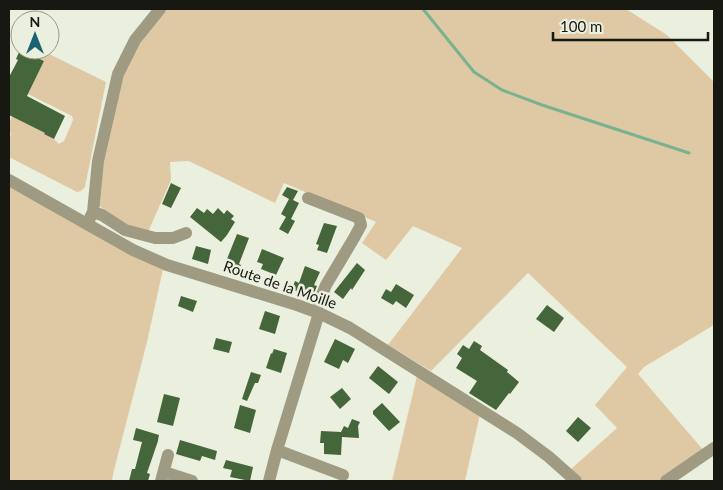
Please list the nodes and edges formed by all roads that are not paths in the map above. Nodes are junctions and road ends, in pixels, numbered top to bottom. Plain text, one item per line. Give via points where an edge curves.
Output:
1 (160, 9) edge
2 (9, 180) edge
3 (308, 198) dead end
4 (90, 218) junction
5 (186, 233) dead end
6 (317, 312) junction
7 (714, 448) edge
8 (277, 450) junction
9 (168, 455) dead end
10 (343, 476) dead end
11 (162, 477) edge
12 (192, 481) edge
13 (269, 481) edge
14 (576, 481) edge
15 (666, 481) edge

1 - 4 street via 135,40 118,74 98,160
2 - 4 street, Route de la Moille
3 - 6 street via 359,218 361,225 326,285
4 - 5 street via 102,215 126,230 155,238 173,238
4 - 6 street, Route de la Moille via 133,250 167,265
6 - 8 street
6 - 14 street, Route de la Moille via 350,328 516,433
7 - 15 street
8 - 10 street
8 - 13 street
9 - 11 street
11 - 12 street

